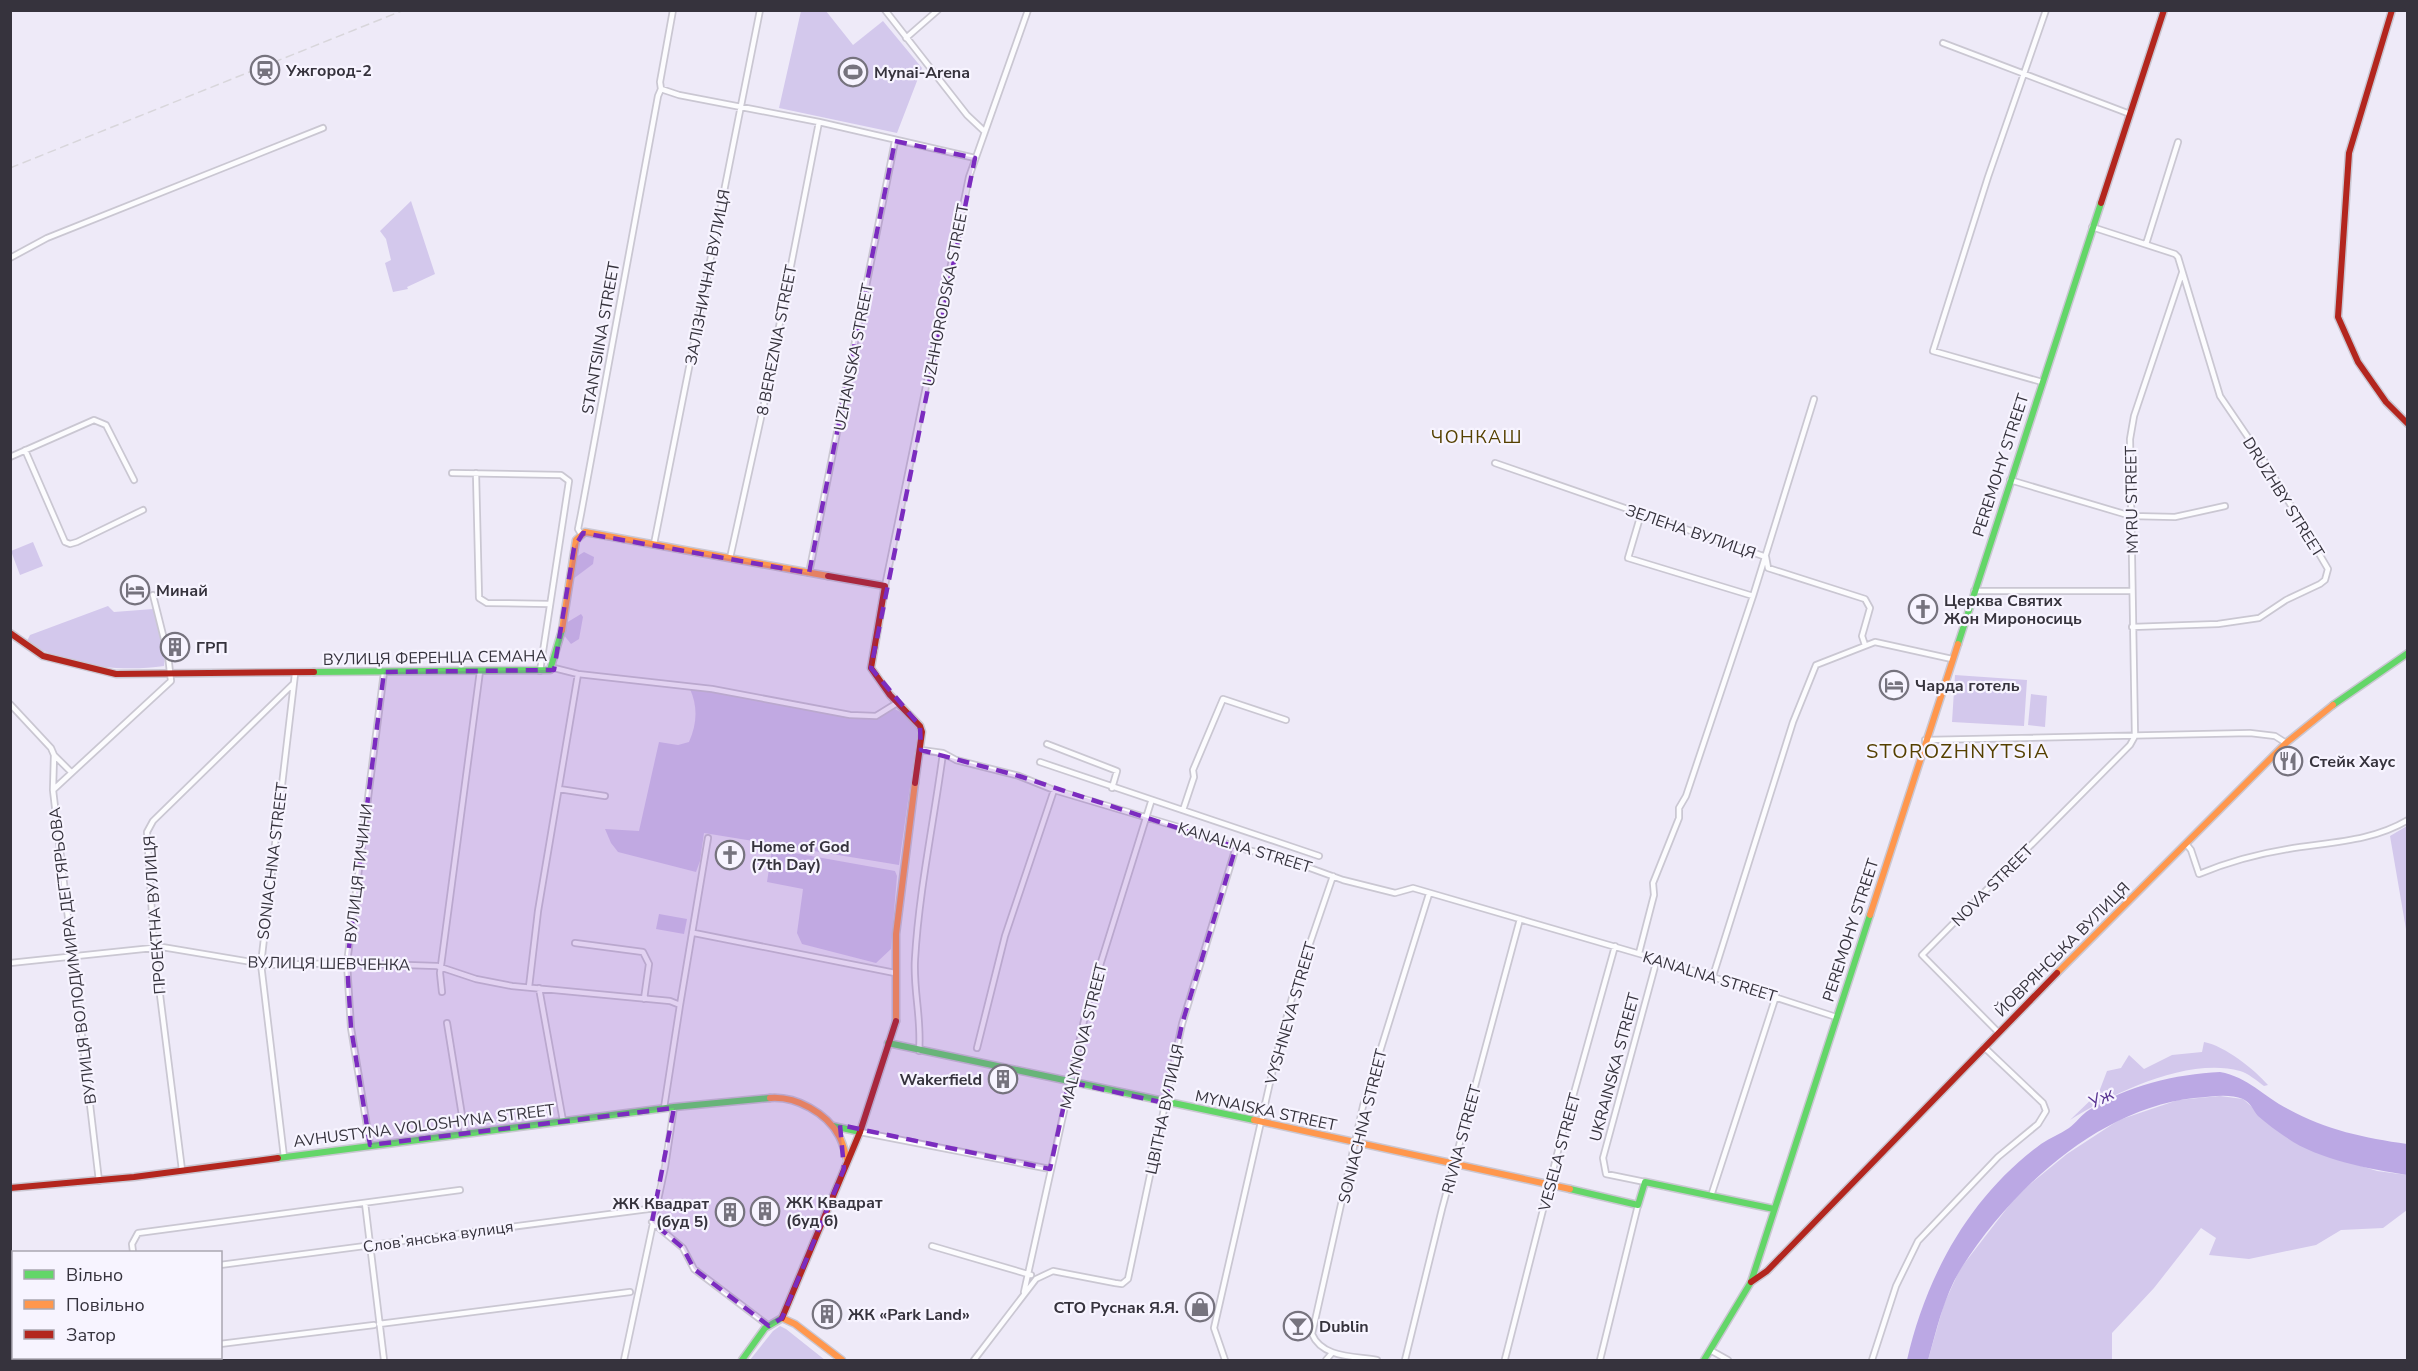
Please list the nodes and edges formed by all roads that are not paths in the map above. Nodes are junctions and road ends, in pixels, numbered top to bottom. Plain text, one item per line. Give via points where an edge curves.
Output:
1 (673, 10) edge
2 (760, 10) edge
3 (885, 10) edge
4 (938, 10) edge
5 (1028, 10) edge
6 (2046, 10) edge
7 (2164, 10) edge
8 (2392, 10) edge
9 (906, 38) junction
10 (1943, 43) dead end
11 (2024, 72) junction
12 (661, 89) junction
13 (740, 106) junction
14 (2130, 114) junction
15 (819, 122) junction
16 (323, 128) dead end
17 (984, 131) junction
18 (895, 141) junction
19 (2178, 142) dead end
20 (975, 158) junction
21 (2092, 228) junction
22 (2146, 244) junction
23 (10, 258) edge
24 (2182, 273) junction
25 (2042, 382) junction
26 (1814, 399) dead end
27 (2408, 424) edge
28 (25, 450) junction
29 (10, 457) edge
30 (1495, 463) dead end
31 (452, 473) dead end
32 (476, 473) junction
33 (134, 480) dead end
34 (2010, 480) junction
35 (2225, 506) dead end
36 (143, 510) dead end
37 (1641, 514) junction
38 (2131, 516) junction
39 (581, 534) junction
40 (654, 544) junction
41 (1763, 556) junction
42 (730, 558) junction
43 (809, 573) junction
44 (885, 586) junction
45 (1974, 591) junction
46 (2132, 591) junction
47 (153, 595) dead end
48 (1753, 596) junction
49 (549, 604) junction
50 (2132, 627) junction
51 (10, 633) edge
52 (1865, 645) junction
53 (2408, 653) edge
54 (1952, 659) junction
55 (554, 668) junction
56 (480, 671) junction
57 (540, 671) junction
58 (384, 672) junction
59 (170, 674) junction
60 (295, 674) junction
61 (578, 674) junction
62 (293, 684) junction
63 (897, 703) junction
64 (10, 704) edge
65 (1286, 720) dead end
66 (2135, 736) junction
67 (1925, 740) junction
68 (2286, 743) junction
69 (1047, 744) dead end
70 (921, 750) junction
71 (943, 753) junction
72 (54, 755) junction
73 (1040, 762) dead end
74 (71, 772) junction
75 (1112, 788) junction
76 (559, 789) junction
77 (52, 790) junction
78 (1054, 790) junction
79 (605, 796) dead end
80 (1151, 802) junction
81 (1183, 810) junction
82 (1147, 818) junction
83 (2408, 820) edge
84 (708, 838) dead end
85 (2187, 845) junction
86 (1236, 847) junction
87 (1319, 856) dead end
88 (1333, 876) junction
89 (1429, 894) junction
90 (1520, 919) junction
91 (694, 933) junction
92 (575, 943) dead end
93 (1615, 946) junction
94 (154, 947) junction
95 (1639, 953) junction
96 (72, 958) junction
97 (1657, 959) junction
98 (10, 963) edge
99 (346, 963) junction
100 (261, 964) junction
101 (442, 966) junction
102 (895, 973) junction
103 (1713, 976) junction
104 (529, 987) junction
105 (539, 988) junction
106 (442, 992) dead end
107 (1776, 996) junction
108 (645, 999) junction
109 (680, 1005) junction
110 (1836, 1017) junction
111 (447, 1023) dead end
112 (1998, 1032) junction
113 (888, 1043) junction
114 (1984, 1047) junction
115 (977, 1048) dead end
116 (919, 1052) junction
117 (1071, 1082) junction
118 (1165, 1103) junction
119 (674, 1107) junction
120 (664, 1108) junction
121 (563, 1121) junction
122 (1261, 1123) junction
123 (833, 1126) junction
124 (860, 1132) junction
125 (465, 1134) junction
126 (1357, 1143) junction
127 (370, 1145) junction
128 (284, 1156) junction
129 (847, 1160) junction
130 (1455, 1163) junction
131 (1050, 1169) junction
132 (182, 1170) junction
133 (99, 1181) junction
134 (1645, 1182) junction
135 (1550, 1184) junction
136 (10, 1188) edge
137 (460, 1190) dead end
138 (1711, 1196) junction
139 (365, 1203) junction
140 (1638, 1205) junction
141 (656, 1208) junction
142 (1774, 1209) junction
143 (652, 1222) junction
144 (371, 1245) junction
145 (932, 1246) dead end
146 (133, 1251) edge
147 (222, 1265) edge
148 (1029, 1274) junction
149 (1036, 1279) junction
150 (1751, 1282) junction
151 (630, 1292) dead end
152 (1024, 1294) junction
153 (782, 1318) junction
154 (376, 1325) junction
155 (769, 1326) junction
156 (222, 1344) edge
157 (1710, 1350) junction
158 (1332, 1353) junction
159 (1505, 1359) dead end
160 (384, 1360) edge
161 (624, 1360) edge
162 (742, 1360) edge
163 (842, 1360) edge
164 (974, 1360) edge
165 (1226, 1360) edge
166 (1326, 1360) edge
167 (1377, 1360) edge
168 (1405, 1360) edge
169 (1600, 1360) edge
170 (1704, 1360) edge
171 (1728, 1360) edge
172 (1872, 1360) edge

1 - 12 street, STANTSIINA STREET
2 - 13 street, ЗАЛІЗНИЧНА ВУЛИЦЯ
3 - 9 street
4 - 9 street
5 - 17 street, UZHHORODSKA STREET
6 - 11 street
7 - 14 street, PEREMOHY STREET
8 - 27 street via 2349,153 2338,317 2358,362 2386,402
9 - 17 street via 967,116
10 - 11 street
11 - 14 street
11 - 25 street, PEREMOHY STREET via 1934,351
12 - 13 street
12 - 39 street, STANTSIINA STREET via 609,358
13 - 15 street
13 - 40 street, ЗАЛІЗНИЧНА ВУЛИЦЯ
14 - 21 street, PEREMOHY STREET
15 - 18 street
15 - 42 street, 8 BEREZNIA STREET
16 - 23 street via 47,237
17 - 20 street, UZHHORODSKA STREET
18 - 20 street
18 - 43 street, UZHANSKA STREET
19 - 22 street
20 - 44 street, UZHHORODSKA STREET
21 - 22 street, DRUZHBY STREET
21 - 25 street, PEREMOHY STREET
22 - 24 street, DRUZHBY STREET via 2175,254
24 - 38 street, MYRU STREET via 2134,416 2130,439
24 - 50 street, DRUZHBY STREET via 2220,396 2269,468 2325,563 2327,575 2320,584 2259,618 2218,624
25 - 34 street, PEREMOHY STREET
26 - 41 street
28 - 29 street
28 - 33 street via 89,420 101,421
28 - 36 street via 65,542 77,542
30 - 37 street, ЗЕЛЕНА ВУЛИЦЯ
31 - 32 street
32 - 49 street via 479,598 487,603
32 - 49 street via 561,475 569,481
34 - 38 street
34 - 45 street, PEREMOHY STREET
35 - 38 street via 2175,517
37 - 41 street, ЗЕЛЕНА ВУЛИЦЯ
37 - 48 street via 1628,558
38 - 46 street, MYRU STREET
39 - 40 street via 589,532
39 - 55 street, STANTSIINA STREET via 574,548
40 - 42 street
41 - 48 street
41 - 52 street, ЗЕЛЕНА ВУЛИЦЯ via 1767,568 1869,602 1862,636
42 - 43 street
43 - 44 street
44 - 63 street via 871,668
45 - 46 street
45 - 54 street, PEREMOHY STREET
46 - 50 street, MYRU STREET
47 - 59 street
48 - 95 street via 1679,808 1679,818 1653,883 1654,896
49 - 57 street
50 - 66 street, MYRU STREET
51 - 59 street, ВУЛИЦЯ ФЕРЕНЦА СЕМАНА via 49,658 109,673
52 - 54 street via 1885,643
52 - 103 street via 1816,665 1793,722
53 - 68 street, ЙОВРЯНСЬКА ВУЛИЦЯ via 2312,720
54 - 67 street, PEREMOHY STREET
55 - 57 street, ВУЛИЦЯ ФЕРЕНЦА СЕМАНА
55 - 61 street, ВУЛИЦЯ ФЕРЕНЦА СЕМАНА
56 - 57 street, ВУЛИЦЯ ФЕРЕНЦА СЕМАНА
56 - 58 street, ВУЛИЦЯ ФЕРЕНЦА СЕМАНА
56 - 101 street
58 - 60 street, ВУЛИЦЯ ФЕРЕНЦА СЕМАНА
58 - 99 street, ВУЛИЦЯ ТИЧИНИ
59 - 60 street, ВУЛИЦЯ ФЕРЕНЦА СЕМАНА
59 - 74 street, ВУЛИЦЯ ВОЛОДИМИРА ДЕГТЯРЬОВА via 171,681
60 - 62 street, SONIACHNA STREET
61 - 63 street, ВУЛИЦЯ ФЕРЕНЦА СЕМАНА via 712,689 850,715 876,716
61 - 76 street
62 - 94 street, ПРОЕКТНА ВУЛИЦЯ via 149,826
62 - 100 street, SONIACHNA STREET
63 - 70 street via 920,726
64 - 72 street via 46,741
65 - 81 street via 1223,699 1193,770
66 - 67 street
66 - 68 street via 2250,733 2275,736
66 - 112 street, NOVA STREET via 1922,956
67 - 110 street, PEREMOHY STREET
68 - 85 street, ЙОВРЯНСЬКА ВУЛИЦЯ
69 - 75 street via 1117,771
70 - 71 street, KANALNA STREET
70 - 102 street via 901,878
71 - 78 street, KANALNA STREET
71 - 116 street via 917,933
72 - 74 street
72 - 77 street
73 - 75 street
74 - 77 street, ВУЛИЦЯ ВОЛОДИМИРА ДЕГТЯРЬОВА
75 - 80 street
76 - 79 street
76 - 104 street
77 - 96 street, ВУЛИЦЯ ВОЛОДИМИРА ДЕГТЯРЬОВА
78 - 82 street, KANALNA STREET
78 - 115 street via 1005,936
80 - 81 street
80 - 82 street, MALYNOVA STREET
81 - 87 street
82 - 86 street, KANALNA STREET
82 - 117 street, MALYNOVA STREET via 1087,1007
83 - 85 street via 2374,836 2243,858 2199,874
84 - 91 street
85 - 112 street, ЙОВРЯНСЬКА ВУЛИЦЯ
86 - 88 street, KANALNA STREET
86 - 118 street, ЦВІТНА ВУЛИЦЯ via 1182,1024
88 - 89 street, KANALNA STREET via 1386,891 1413,888
88 - 122 street, VYSHNEVA STREET via 1295,987
89 - 90 street, KANALNA STREET
89 - 126 street, SONIACHNA STREET via 1364,1106
90 - 93 street, KANALNA STREET
90 - 130 street, RIVNA STREET
91 - 102 street
91 - 109 street
92 - 108 street via 644,952 649,964
93 - 95 street, KANALNA STREET
93 - 135 street, VESELA STREET
94 - 96 street, ВУЛИЦЯ ШЕВЧЕНКА
94 - 100 street, ВУЛИЦЯ ШЕВЧЕНКА
94 - 132 street, ПРОЕКТНА ВУЛИЦЯ
95 - 97 street, KANALNA STREET
96 - 98 street, ВУЛИЦЯ ШЕВЧЕНКА
96 - 133 street, ВУЛИЦЯ ВОЛОДИМИРА ДЕГТЯРЬОВА
97 - 103 street, KANALNA STREET
97 - 134 street, UKRAINSKA STREET via 1603,1158 1606,1174
99 - 100 street, ВУЛИЦЯ ШЕВЧЕНКА
99 - 101 street, ВУЛИЦЯ ШЕВЧЕНКА
99 - 127 street, ВУЛИЦЯ ТИЧИНИ via 351,1028
100 - 128 street, SONIACHNA STREET
101 - 104 street, ВУЛИЦЯ ШЕВЧЕНКА via 476,979
101 - 106 street
102 - 113 street via 897,1013
103 - 107 street, KANALNA STREET
104 - 105 street, ВУЛИЦЯ ШЕВЧЕНКА
105 - 108 street, ВУЛИЦЯ ШЕВЧЕНКА
105 - 121 street
107 - 110 street, KANALNA STREET
107 - 138 street
108 - 109 street, ВУЛИЦЯ ШЕВЧЕНКА
109 - 120 street
110 - 142 street, PEREMOHY STREET
111 - 125 street
112 - 114 street, ЙОВРЯНСЬКА ВУЛИЦЯ
113 - 116 street, MYNAISKA STREET
113 - 124 street
114 - 150 street, ЙОВРЯНСЬКА ВУЛИЦЯ via 1767,1271
114 - 172 street via 2043,1103 2046,1111 2038,1124 1998,1157 1918,1242 1896,1286
116 - 117 street, MYNAISKA STREET
117 - 118 street, MYNAISKA STREET
117 - 131 street, MALYNOVA STREET
118 - 122 street, MYNAISKA STREET
118 - 149 street, ЦВІТНА ВУЛИЦЯ via 1128,1279 1122,1284 1053,1271
119 - 120 street, AVHUSTYNA VOLOSHYNA STREET
119 - 123 street, AVHUSTYNA VOLOSHYNA STREET via 775,1098 805,1105
119 - 141 street
120 - 121 street, AVHUSTYNA VOLOSHYNA STREET
121 - 125 street, AVHUSTYNA VOLOSHYNA STREET
122 - 126 street, MYNAISKA STREET
122 - 165 street, VYSHNEVA STREET via 1214,1328
123 - 124 street, AVHUSTYNA VOLOSHYNA STREET
123 - 129 street, AVHUSTYNA VOLOSHYNA STREET
124 - 129 street
124 - 131 street
125 - 127 street, AVHUSTYNA VOLOSHYNA STREET
126 - 130 street, MYNAISKA STREET
126 - 158 street, SONIACHNA STREET via 1312,1334 1316,1342
127 - 128 street, AVHUSTYNA VOLOSHYNA STREET
128 - 132 street, AVHUSTYNA VOLOSHYNA STREET
129 - 153 street
130 - 135 street, MYNAISKA STREET
130 - 168 street, RIVNA STREET
131 - 148 street, MALYNOVA STREET
132 - 133 street, AVHUSTYNA VOLOSHYNA STREET
133 - 136 street, AVHUSTYNA VOLOSHYNA STREET
134 - 138 street
134 - 140 street
135 - 140 street, MYNAISKA STREET
135 - 159 street, VESELA STREET
137 - 139 street
138 - 142 street
139 - 144 street
139 - 146 street via 138,1233
140 - 169 street
141 - 143 street
141 - 144 street, Словʼянська вулиця
142 - 150 street, PEREMOHY STREET
143 - 155 street via 683,1248 694,1269
143 - 161 street
144 - 147 street, Словʼянська вулиця
144 - 154 street
145 - 148 street
148 - 149 street
148 - 152 street, MALYNOVA STREET
149 - 152 street
150 - 157 street, PEREMOHY STREET
151 - 154 street
152 - 164 street
153 - 155 street
153 - 163 street
154 - 156 street
154 - 160 street
155 - 162 street
157 - 170 street, PEREMOHY STREET
157 - 171 street
158 - 166 street
158 - 167 street

